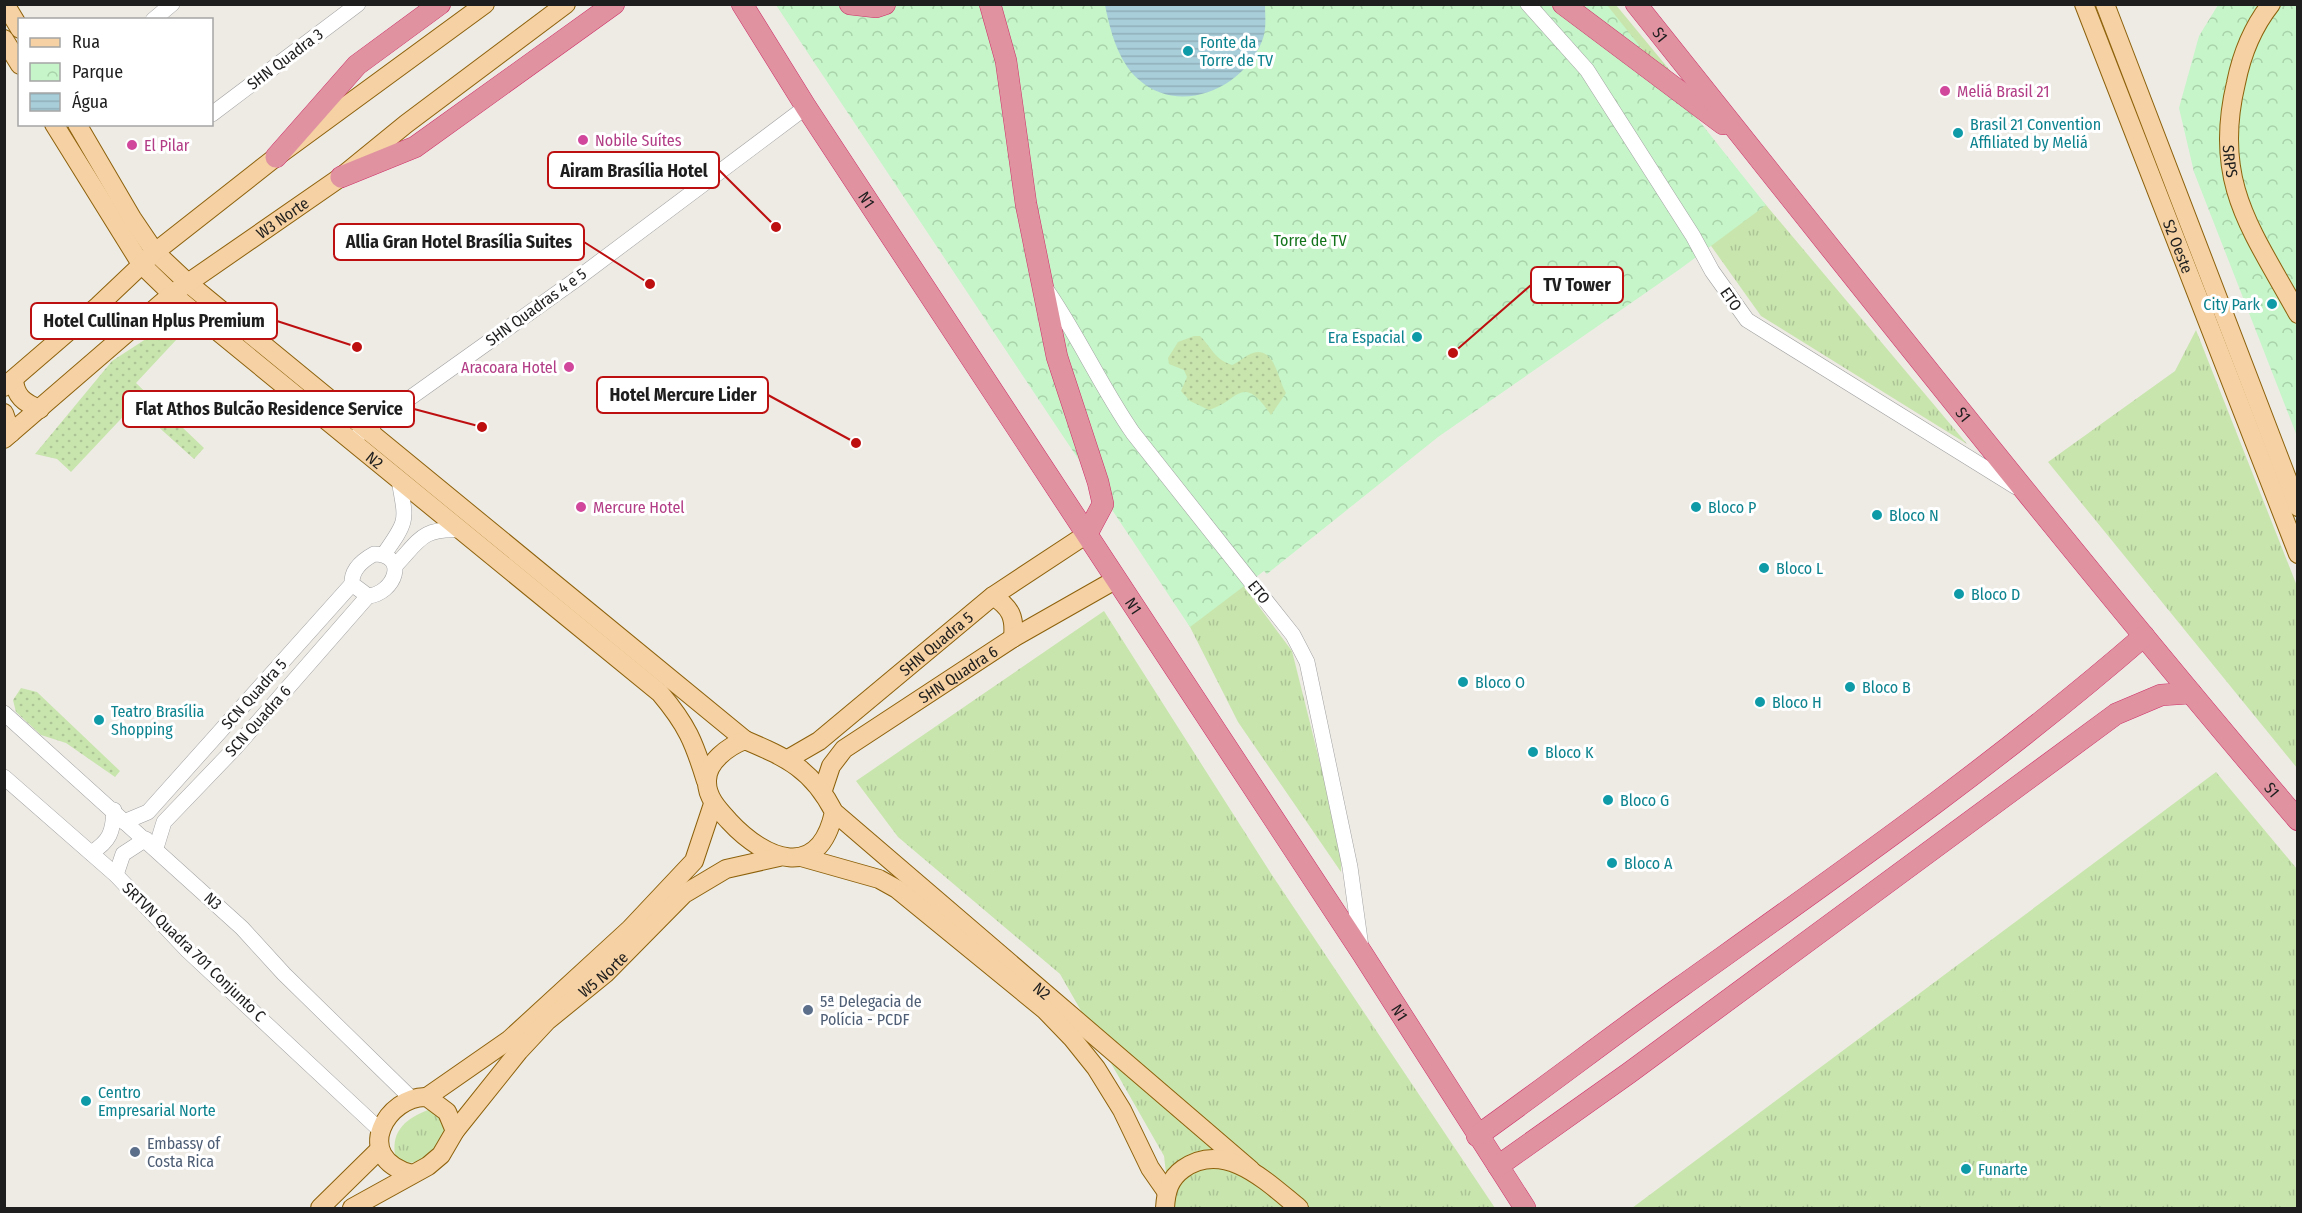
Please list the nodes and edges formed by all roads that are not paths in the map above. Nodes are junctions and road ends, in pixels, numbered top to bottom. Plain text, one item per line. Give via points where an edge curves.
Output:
1 (4, 4) edge
2 (172, 4) edge
3 (358, 4) edge
4 (440, 4) edge
5 (485, 4) edge
6 (566, 4) edge
7 (614, 4) edge
8 (742, 4) edge
9 (850, 4) edge
10 (885, 4) edge
11 (990, 4) edge
12 (1528, 4) edge
13 (1563, 4) edge
14 (1636, 4) edge
15 (2084, 4) edge
16 (2105, 4) edge
17 (2271, 4) edge
18 (155, 18) edge
19 (18, 25) edge
20 (4, 39) edge
21 (18, 62) edge
22 (806, 107) junction
23 (213, 113) edge
24 (78, 126) edge
25 (58, 130) edge
26 (1745, 140) junction
27 (86, 141) junction
28 (276, 157) junction
29 (341, 177) junction
30 (148, 258) junction
31 (1041, 281) junction
32 (188, 283) junction
33 (172, 294) junction
34 (2298, 314) edge
35 (9, 383) edge
36 (40, 409) junction
37 (4, 413) edge
38 (358, 435) junction
39 (8, 436) edge
40 (399, 480) junction
41 (2030, 495) junction
42 (2298, 507) edge
43 (460, 530) junction
44 (1087, 534) junction
45 (384, 554) junction
46 (2298, 554) edge
47 (395, 566) junction
48 (1115, 580) junction
49 (352, 584) junction
50 (368, 596) junction
51 (993, 596) junction
52 (2144, 636) junction
53 (1013, 638) junction
54 (2191, 693) junction
55 (4, 713) edge
56 (745, 740) junction
57 (788, 759) junction
58 (4, 777) edge
59 (706, 781) junction
60 (823, 790) junction
61 (713, 804) junction
62 (834, 812) junction
63 (119, 816) junction
64 (2298, 820) edge
65 (151, 844) junction
66 (91, 853) junction
67 (779, 857) junction
68 (801, 857) junction
69 (116, 875) junction
70 (1362, 953) junction
71 (420, 1098) junction
72 (381, 1131) junction
73 (455, 1131) junction
74 (1477, 1136) junction
75 (379, 1150) junction
76 (1498, 1166) junction
77 (1251, 1170) junction
78 (412, 1174) junction
79 (1166, 1200) edge
80 (320, 1209) edge
81 (352, 1209) edge
82 (1299, 1209) edge
83 (1525, 1209) edge

1 - 19 main road
2 - 18 street
3 - 23 street, SHN Quadra 3
4 - 28 highway via 357,65
5 - 28 main road
6 - 29 main road, W3 Norte via 405,124
7 - 29 highway via 416,147
8 - 22 highway, N1
9 - 10 highway
11 - 31 highway via 1006,61
12 - 41 street, ETO via 1587,70 1712,271 1747,320
13 - 26 highway
14 - 26 highway, S1
15 - 46 main road, S2 Oeste
16 - 42 main road, S2 Oeste
17 - 34 main road, SRPS via 2255,25 2240,64 2229,115 2228,148 2232,182 2243,213
20 - 21 main road
22 - 38 street, SHN Quadras 4 e 5 via 574,281
22 - 44 highway, N1
24 - 27 main road, N2
25 - 27 main road
25 - 30 main road, N2
26 - 41 highway, S1
27 - 30 main road, N2
28 - 30 main road
29 - 32 main road, W3 Norte
30 - 32 main road, N2
30 - 33 main road, N2
30 - 35 main road
31 - 44 highway via 1057,357 1103,504
31 - 70 street, ETO via 1133,433 1293,635 1306,662 1350,867
32 - 33 main road, W3 Norte
32 - 38 main road, N2
33 - 36 main road, W3 Norte
33 - 38 main road, N2
35 - 36 main road via 22,400
36 - 39 main road, W3 Norte
37 - 39 main road
38 - 40 main road, N2
38 - 56 main road, N2
40 - 43 main road, N2
40 - 45 street via 404,526
41 - 52 highway, S1
43 - 47 street via 436,529 428,533
43 - 59 main road, N2 via 660,693 682,718
44 - 48 highway, N1
44 - 51 main road, SHN Quadra 5
45 - 47 street
45 - 49 street via 367,557 352,577
47 - 50 street via 394,576 384,590
48 - 53 main road, SHN Quadra 6
48 - 70 highway, N1
49 - 50 street
49 - 63 street, SCN Quadra 5 via 148,812
50 - 65 street, SCN Quadra 6 via 165,822
51 - 53 main road via 1005,603 1013,615
51 - 57 main road, SHN Quadra 5 via 819,741
52 - 54 highway, S1
52 - 74 highway via 2013,744
53 - 60 main road, SHN Quadra 6 via 844,749 831,766
54 - 64 highway, S1
54 - 76 highway via 2161,695 2116,714
55 - 63 street, N3
56 - 57 main road
56 - 59 main road via 725,749 712,765
57 - 60 main road
58 - 66 street, SRTVN Quadra 701 Conjunto C
59 - 61 main road
60 - 62 main road
61 - 67 main road via 756,846
61 - 71 main road, W5 Norte via 694,861 630,929 508,1040
62 - 68 main road via 823,842
62 - 77 main road, N2
63 - 65 street, N3
63 - 66 street via 108,842
65 - 69 street via 123,854
65 - 71 street, N3 via 242,928 284,974
66 - 69 street, SRTVN Quadra 701 Conjunto C
67 - 68 main road
67 - 73 main road, W5 Norte via 726,870 684,894 606,973 519,1051
68 - 79 main road, N2 via 870,876 897,889 1046,1010 1096,1068
69 - 72 street, SRTVN Quadra 701 Conjunto C via 188,951
70 - 74 highway, N1
71 - 72 main road via 398,1107
71 - 73 main road via 447,1112
72 - 75 main road
73 - 78 main road via 441,1155
74 - 76 highway, N1
75 - 78 main road via 399,1171
75 - 80 main road
76 - 83 highway, N1
77 - 79 main road via 1209,1158 1192,1162 1176,1174
77 - 82 main road, N2
78 - 81 main road

